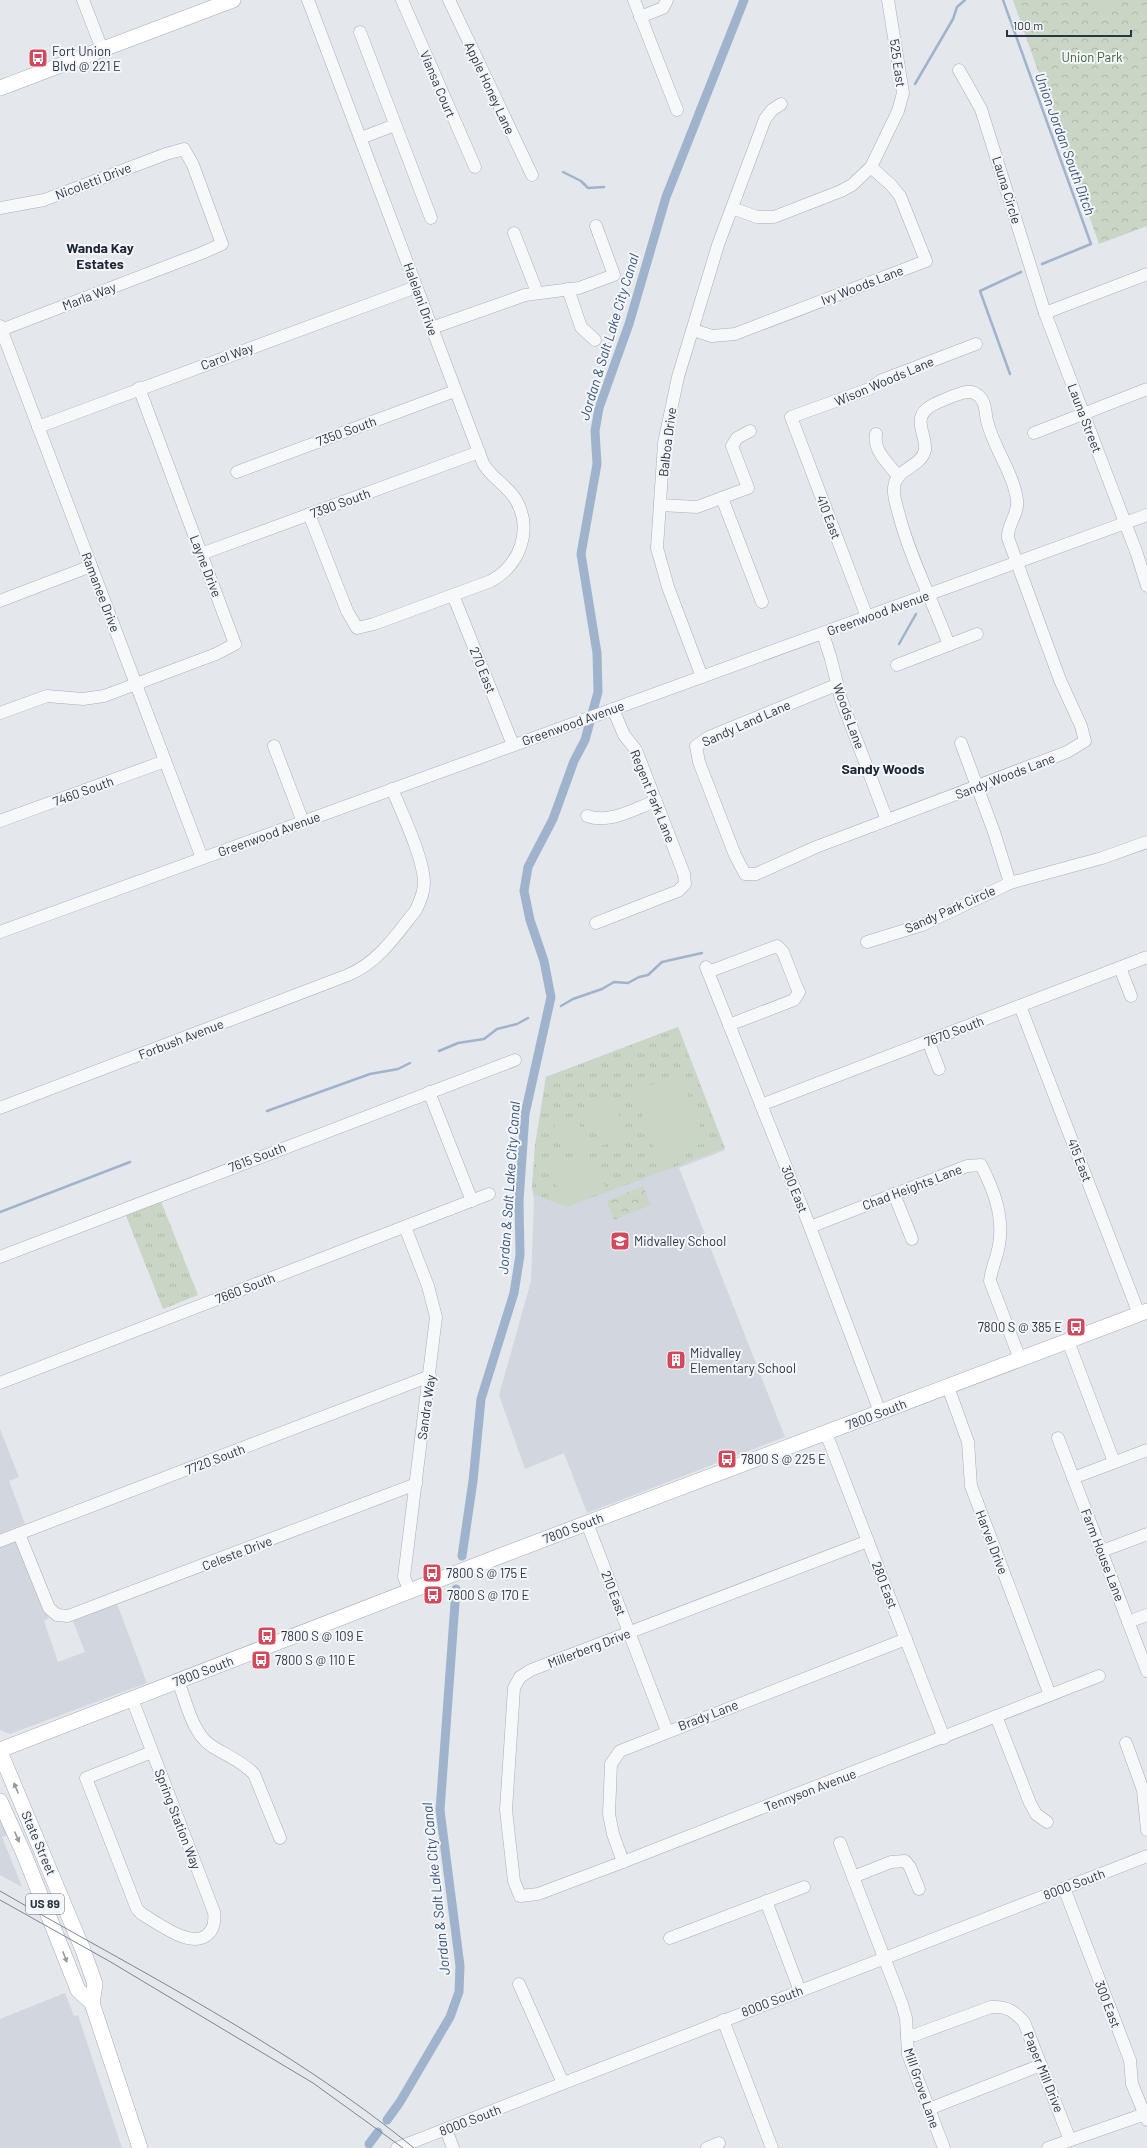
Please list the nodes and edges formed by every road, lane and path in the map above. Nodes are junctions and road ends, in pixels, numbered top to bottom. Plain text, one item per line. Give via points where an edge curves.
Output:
1 (83, 0) edge
2 (233, 0) edge
3 (308, 0) edge
4 (402, 0) edge
5 (450, 0) edge
6 (634, 0) edge
7 (667, 0) edge
8 (888, 0) edge
9 (640, 17) junction
10 (360, 32) dead end
11 (102, 50) junction
12 (960, 70) dead end
13 (0, 88) edge
14 (781, 104) dead end
15 (677, 110) dead end
16 (395, 126) junction
17 (361, 138) junction
18 (871, 167) junction
19 (475, 168) dead end
20 (532, 175) dead end
21 (0, 208) edge
22 (732, 208) junction
23 (431, 218) dead end
24 (596, 226) dead end
25 (514, 233) dead end
26 (222, 244) joint
27 (1147, 274) edge
28 (416, 287) junction
29 (568, 290) junction
30 (537, 292) junction
31 (1046, 313) junction
32 (1, 328) edge
33 (432, 328) junction
34 (692, 330) junction
35 (595, 340) dead end
36 (976, 344) dead end
37 (139, 388) junction
38 (1147, 389) edge
39 (455, 391) junction
40 (1084, 414) junction
41 (791, 418) joint
42 (38, 427) junction
43 (750, 431) dead end
44 (1034, 433) dead end
45 (876, 434) dead end
46 (479, 452) junction
47 (237, 472) dead end
48 (898, 476) junction
49 (722, 498) junction
50 (660, 505) junction
51 (310, 514) junction
52 (1147, 515) edge
53 (1125, 523) junction
54 (201, 554) junction
55 (1018, 562) junction
56 (91, 566) junction
57 (1147, 586) edge
58 (453, 595) junction
59 (928, 595) junction
60 (0, 601) edge
61 (762, 602) dead end
62 (867, 617) junction
63 (823, 634) junction
64 (977, 634) dead end
65 (949, 645) junction
66 (897, 665) dead end
67 (702, 677) junction
68 (136, 684) junction
69 (836, 685) junction
70 (610, 710) junction
71 (0, 713) edge
72 (961, 743) dead end
73 (513, 745) junction
74 (274, 746) dead end
75 (165, 761) junction
76 (977, 787) junction
77 (392, 789) junction
78 (656, 800) junction
79 (587, 816) dead end
80 (888, 820) junction
81 (0, 821) edge
82 (303, 822) junction
83 (1147, 842) edge
84 (202, 858) junction
85 (745, 874) joint
86 (1010, 883) junction
87 (596, 923) dead end
88 (0, 932) edge
89 (867, 942) dead end
90 (1147, 957) edge
91 (1120, 968) junction
92 (1131, 996) dead end
93 (1020, 1006) junction
94 (729, 1025) junction
95 (928, 1041) junction
96 (515, 1060) dead end
97 (939, 1069) dead end
98 (429, 1092) junction
99 (761, 1105) junction
100 (0, 1108) edge
101 (490, 1194) dead end
102 (894, 1194) junction
103 (472, 1201) junction
104 (405, 1227) junction
105 (810, 1227) junction
106 (912, 1239) dead end
107 (0, 1256) edge
108 (1143, 1313) edge
109 (1068, 1341) junction
110 (1020, 1359) junction
111 (430, 1376) junction
112 (0, 1382) edge
113 (948, 1387) junction
114 (880, 1412) junction
115 (826, 1433) junction
116 (1058, 1438) dead end
117 (1147, 1450) edge
118 (1114, 1462) junction
119 (1073, 1478) junction
120 (416, 1484) junction
121 (587, 1523) junction
122 (19, 1534) junction
123 (1147, 1534) edge
124 (0, 1541) edge
125 (868, 1541) junction
126 (1102, 1551) junction
127 (410, 1592) junction
128 (1147, 1615) edge
129 (1128, 1622) junction
130 (629, 1632) junction
131 (906, 1639) junction
132 (1147, 1671) edge
133 (1099, 1676) dead end
134 (178, 1681) junction
135 (1050, 1695) junction
136 (132, 1699) junction
137 (996, 1716) junction
138 (667, 1731) junction
139 (944, 1738) junction
140 (1126, 1743) dead end
141 (0, 1751) edge
142 (152, 1752) junction
143 (0, 1802) edge
144 (1047, 1822) dead end
145 (1147, 1830) edge
146 (280, 1838) dead end
147 (840, 1843) dead end
148 (1147, 1856) edge
149 (623, 1862) junction
150 (853, 1877) junction
151 (804, 1887) dead end
152 (1064, 1888) junction
153 (919, 1889) dead end
154 (520, 1896) joint
155 (766, 1902) junction
156 (670, 1938) dead end
157 (884, 1958) junction
158 (518, 1984) dead end
159 (800, 1991) junction
160 (92, 2003) junction
161 (723, 2020) junction
162 (907, 2034) junction
163 (1042, 2065) junction
164 (563, 2083) junction
165 (929, 2109) junction
166 (1146, 2117) edge
167 (446, 2130) junction
168 (1070, 2140) junction
169 (719, 2143) dead end
170 (140, 2148) edge
171 (397, 2148) edge
172 (453, 2148) edge
173 (707, 2148) edge
174 (772, 2148) edge
175 (944, 2148) edge
176 (1048, 2148) edge

1 - 11 street
2 - 11 main road
3 - 17 street, Halelani Drive
4 - 19 street, Viansa Court
5 - 20 street, Apple Honey Lane
6 - 9 street
7 - 9 street via 662,8
8 - 18 street, 525 East via 903,93 898,111
9 - 15 street
10 - 16 street
11 - 13 main road
12 - 31 street, Launa Circle via 981,109
14 - 22 street, Balboa Drive via 765,119
16 - 17 street
16 - 23 street
17 - 28 street, Halelani Drive
18 - 22 street via 852,185 841,191 774,217 756,217
18 - 34 street, Ivy Woods Lane via 891,184 900,196 926,261 735,334 712,336
21 - 26 street, Nicoletti Drive via 44,200 184,149 193,165
22 - 34 street, Balboa Drive
24 - 29 street via 614,275
25 - 30 street
26 - 32 street, Marla Way
27 - 31 street
28 - 33 street, Halelani Drive
28 - 37 street, Carol Way
29 - 30 street
29 - 35 street via 581,327
30 - 33 street
31 - 40 street, Launa Street
32 - 42 street, Ramanee Drive
33 - 39 street, Halelani Drive
34 - 50 street, Balboa Drive via 670,410 664,443
36 - 41 street, Wison Woods Lane via 882,380 869,389
37 - 42 street, Carol Way
37 - 54 street, Layne Drive
38 - 40 street
39 - 46 street, Halelani Drive
39 - 47 street, 7350 South
40 - 44 street
40 - 53 street, Launa Street
41 - 62 street, 410 East
42 - 56 street, Ramanee Drive
43 - 49 street via 737,438 732,446 748,488
45 - 48 street via 878,451
46 - 51 street, 7390 South
46 - 58 street, Halelani Drive via 489,473 516,500 524,527 523,539 513,562 504,574
48 - 55 street via 924,454 921,421 926,409 963,393 976,394 983,401 989,428 1015,491 1017,509 1008,533
48 - 59 street via 894,496 902,527
49 - 50 street via 691,508
49 - 61 street
50 - 67 street, Balboa Drive via 657,548 661,567
51 - 54 street, 7390 South
51 - 58 street, Halelani Drive via 347,611 357,628
52 - 53 street, Greenwood Avenue
53 - 55 street, Greenwood Avenue
53 - 57 street, Launa Street
54 - 68 street, Layne Drive via 235,644 216,654
55 - 59 street, Greenwood Avenue
55 - 76 street, Sandy Woods Lane via 1060,680 1085,741 1067,752
56 - 60 street
56 - 68 street, Ramanee Drive
58 - 73 street, 270 East
59 - 62 street, Greenwood Avenue
59 - 65 street
62 - 63 street, Greenwood Avenue
63 - 67 street, Greenwood Avenue
63 - 69 street, Woods Lane
64 - 65 street
65 - 66 street
67 - 70 street, Greenwood Avenue
68 - 71 street via 94,698 47,696
68 - 75 street, Ramanee Drive
69 - 80 street, Woods Lane
69 - 85 street, Sandy Land Lane via 709,737 696,746 699,762 718,812
70 - 73 street, Greenwood Avenue
70 - 78 street, Regent Park Lane via 636,750
72 - 76 street
73 - 77 street, Greenwood Avenue
74 - 82 street
75 - 81 street, 7460 South
75 - 84 street, Ramanee Drive
76 - 80 street, Sandy Woods Lane
76 - 86 street
77 - 82 street, Greenwood Avenue
77 - 100 street, Forbush Avenue via 418,856 423,874 423,892 416,910 382,952 362,969
78 - 79 street via 608,819 596,820
78 - 87 street, Regent Park Lane via 684,874 684,887
80 - 85 street, Sandy Woods Lane via 816,847 756,874
82 - 84 street, Greenwood Avenue
83 - 86 street, Sandy Park Circle via 1102,858
84 - 88 street, Greenwood Avenue
86 - 89 street, Sandy Park Circle via 922,925
90 - 91 street, 7670 South
91 - 92 street
91 - 93 street, 7670 South
93 - 95 street, 7670 South
93 - 108 street, 415 East
94 - 94 street, 300 East via 707,970 777,946 799,992 794,1000
94 - 99 street, 300 East
95 - 97 street
95 - 99 street, 7670 South
96 - 98 street, 7615 South
98 - 103 street
98 - 107 street, 7615 South
99 - 105 street, 300 East
101 - 103 street, 7660 South
102 - 105 street, Chad Heights Lane
102 - 106 street
102 - 110 street, Chad Heights Lane via 967,1166 981,1165 996,1199 1000,1230 999,1246 990,1281
103 - 104 street, 7660 South
104 - 111 street, Sandra Way via 434,1304 436,1332
104 - 112 street, 7660 South
105 - 114 street, 300 East
108 - 109 main road, 7800 South
109 - 110 main road, 7800 South
109 - 118 street
110 - 113 main road, 7800 South
111 - 120 street, Sandra Way
111 - 122 street, 7720 South
113 - 114 main road, 7800 South
113 - 135 street, Harvel Drive via 968,1442 969,1474 973,1493
114 - 115 main road, 7800 South
115 - 121 main road, 7800 South
115 - 125 street, 280 East
116 - 119 street, Farm House Lane
117 - 118 street
118 - 119 street
119 - 126 street, Farm House Lane
120 - 122 street, Celeste Drive via 74,1615 63,1617 52,1613 46,1603
120 - 127 street, Sandra Way via 404,1577
121 - 127 main road, 7800 South
121 - 130 street, 210 East
122 - 124 street, 7720 South
123 - 126 street
125 - 130 street, Millerberg Drive
125 - 131 street, 280 East
126 - 129 street, Farm House Lane
127 - 134 main road, 7800 South
128 - 129 street
129 - 132 street, Farm House Lane
130 - 138 street, 210 East
130 - 154 street, Millerberg Drive via 531,1670 516,1682 506,1810 514,1881
131 - 138 street, Brady Lane
131 - 139 street, 280 East
133 - 135 street, Tennyson Avenue
134 - 136 main road, 7800 South
134 - 146 street via 194,1723 203,1738 254,1774
135 - 137 street, Tennyson Avenue
136 - 141 main road, 7800 South
136 - 142 street, Spring Station Way
137 - 139 street, Tennyson Avenue
137 - 144 street via 1030,1803 1036,1814
138 - 149 street, Brady Lane via 624,1748 614,1756 611,1764 609,1814
139 - 149 street, Tennyson Avenue
140 - 145 street via 1143,1790
160 -> 141 main road, State Street via 95,1984
142 - 142 street, Spring Station Way via 86,1778 137,1909 186,1939 198,1940 206,1937 214,1926 214,1912
143 -> 160 main road, State Street / US 89 via 24,1854 78,1990
147 - 150 street, Mill Grove Lane
148 - 152 street, 8000 South
149 - 154 street, Tennyson Avenue via 538,1894
150 - 153 street via 891,1862 905,1861
150 - 157 street, Mill Grove Lane
151 - 155 street
152 - 157 street, 8000 South
152 - 166 street, 300 East via 1130,2060 1132,2084
155 - 156 street
155 - 159 street
157 - 159 street, 8000 South
157 - 162 street, Mill Grove Lane via 906,2018
158 - 164 street
159 - 161 street, 8000 South
160 - 170 main road, State Street / US 89
161 - 164 street, 8000 South
161 - 174 street
162 - 163 street, Paper Mill Drive via 916,2035 991,2007 1001,2006 1010,2009 1024,2022
162 - 165 street, Mill Grove Lane via 908,2054
163 - 165 street
163 - 168 street, Paper Mill Drive
164 - 167 street, 8000 South
165 - 175 street, Mill Grove Lane
166 - 168 street
167 - 171 street, 8000 South
167 - 172 street
168 - 176 street
169 - 173 street

